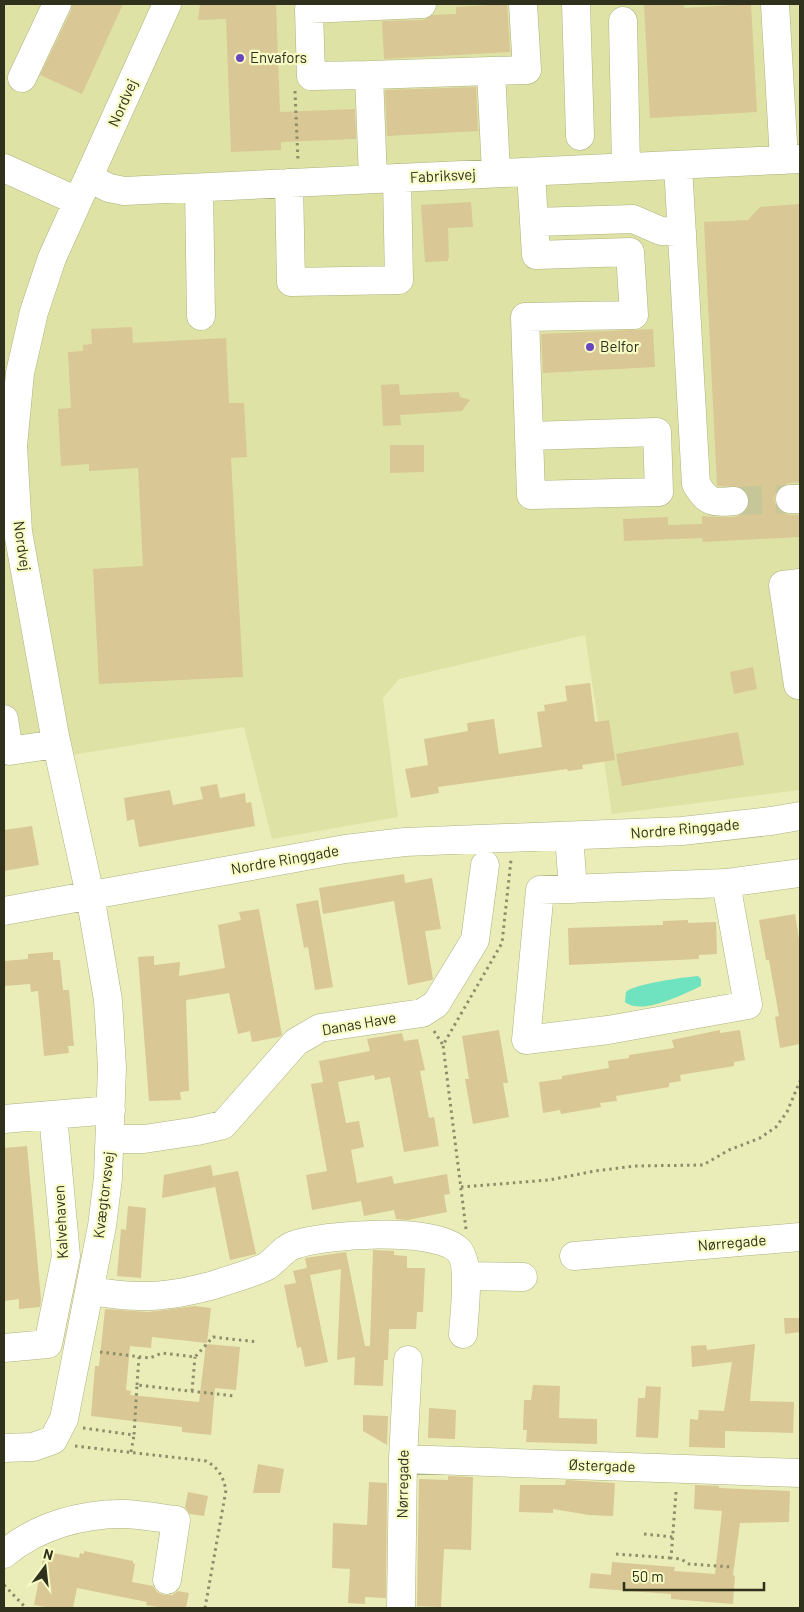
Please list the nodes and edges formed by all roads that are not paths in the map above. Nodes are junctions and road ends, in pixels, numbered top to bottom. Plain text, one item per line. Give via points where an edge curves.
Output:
1 (57, 4) edge
2 (167, 4) edge
3 (422, 4) edge
4 (432, 4) edge
5 (523, 4) edge
6 (528, 4) edge
7 (576, 4) edge
8 (775, 4) edge
9 (623, 21) dead end
10 (491, 71) junction
11 (369, 75) junction
12 (22, 78) dead end
13 (580, 136) dead end
14 (792, 160) edge
15 (678, 165) junction
16 (626, 167) junction
17 (4, 168) edge
18 (531, 172) junction
19 (496, 174) junction
20 (385, 179) junction
21 (294, 183) junction
22 (199, 188) junction
23 (83, 190) junction
24 (534, 222) junction
25 (682, 232) junction
26 (201, 316) dead end
27 (11, 386) edge
28 (529, 436) junction
29 (10, 498) edge
30 (734, 501) tunnel mouth
31 (800, 583) edge
32 (795, 630) edge
33 (800, 685) edge
34 (4, 719) edge
35 (56, 744) junction
36 (800, 816) edge
37 (569, 836) junction
38 (485, 866) dead end
39 (800, 873) edge
40 (726, 883) junction
41 (573, 889) junction
42 (90, 895) junction
43 (4, 911) edge
44 (111, 1110) junction
45 (53, 1115) junction
46 (4, 1118) edge
47 (110, 1139) junction
48 (800, 1237) edge
49 (574, 1256) dead end
50 (466, 1270) junction
51 (523, 1278) dead end
52 (90, 1291) junction
53 (463, 1334) dead end
54 (4, 1348) edge
55 (408, 1360) dead end
56 (4, 1448) edge
57 (404, 1458) junction
58 (800, 1473) edge
59 (4, 1554) edge
60 (167, 1580) dead end
61 (401, 1608) edge

1 - 12 street
2 - 23 street, Nordvej
3 - 4 street
3 - 11 street via 309,9 311,76
5 - 6 street
5 - 10 street via 527,70
7 - 13 street
8 - 14 street
9 - 16 street
10 - 11 street
10 - 19 street
11 - 20 street
14 - 15 street, Fabriksvej
15 - 16 street, Fabriksvej
15 - 25 street
16 - 18 street, Fabriksvej
17 - 23 street
18 - 19 street, Fabriksvej
18 - 24 street
19 - 20 street, Fabriksvej
20 - 21 street, Fabriksvej
20 - 21 street via 399,280 291,282
21 - 22 street, Fabriksvej
22 - 23 street, Fabriksvej
22 - 26 street
23 - 27 street, Nordvej via 52,258 34,312 20,372
24 - 25 street via 633,219 661,231
24 - 28 street via 536,255 630,252 634,315 525,317
25 - 30 street via 696,484 704,497 717,502
27 - 29 street, Nordvej via 14,446
28 - 28 street via 531,495 659,492 657,432
29 - 35 street, Nordvej
31 - 32 street via 783,585
32 - 33 street
34 - 35 street via 9,751
35 - 42 street, Nordvej
36 - 37 street, Nordre Ringgade via 682,830
37 - 41 street
37 - 42 street, Nordre Ringgade via 405,842 345,849
38 - 47 street, Danas Have via 475,940 436,1004 422,1013 320,1028 304,1037 223,1125 144,1139
39 - 40 street
40 - 41 street
40 - 41 street via 748,1005 608,1030 526,1040 540,890
42 - 43 street, Nordre Ringgade
42 - 44 street, Kvægtorvsvej via 108,1000
44 - 45 street
44 - 47 street, Kvægtorvsvej
45 - 46 street
45 - 54 street, Kalvehaven via 66,1256 48,1344
47 - 52 street, Kvægtorvsvej via 102,1226
48 - 49 street, Nørregade
50 - 51 street
50 - 52 street via 458,1250 442,1241 404,1235 329,1237 292,1245 266,1266 209,1286 139,1296
50 - 53 street
52 - 56 street, Kvægtorvsvej via 64,1419 56,1433 33,1446
55 - 57 street, Nørregade
57 - 58 street, Østergade
57 - 61 street, Nørregade
59 - 60 street via 16,1543 85,1516 126,1514 176,1520

